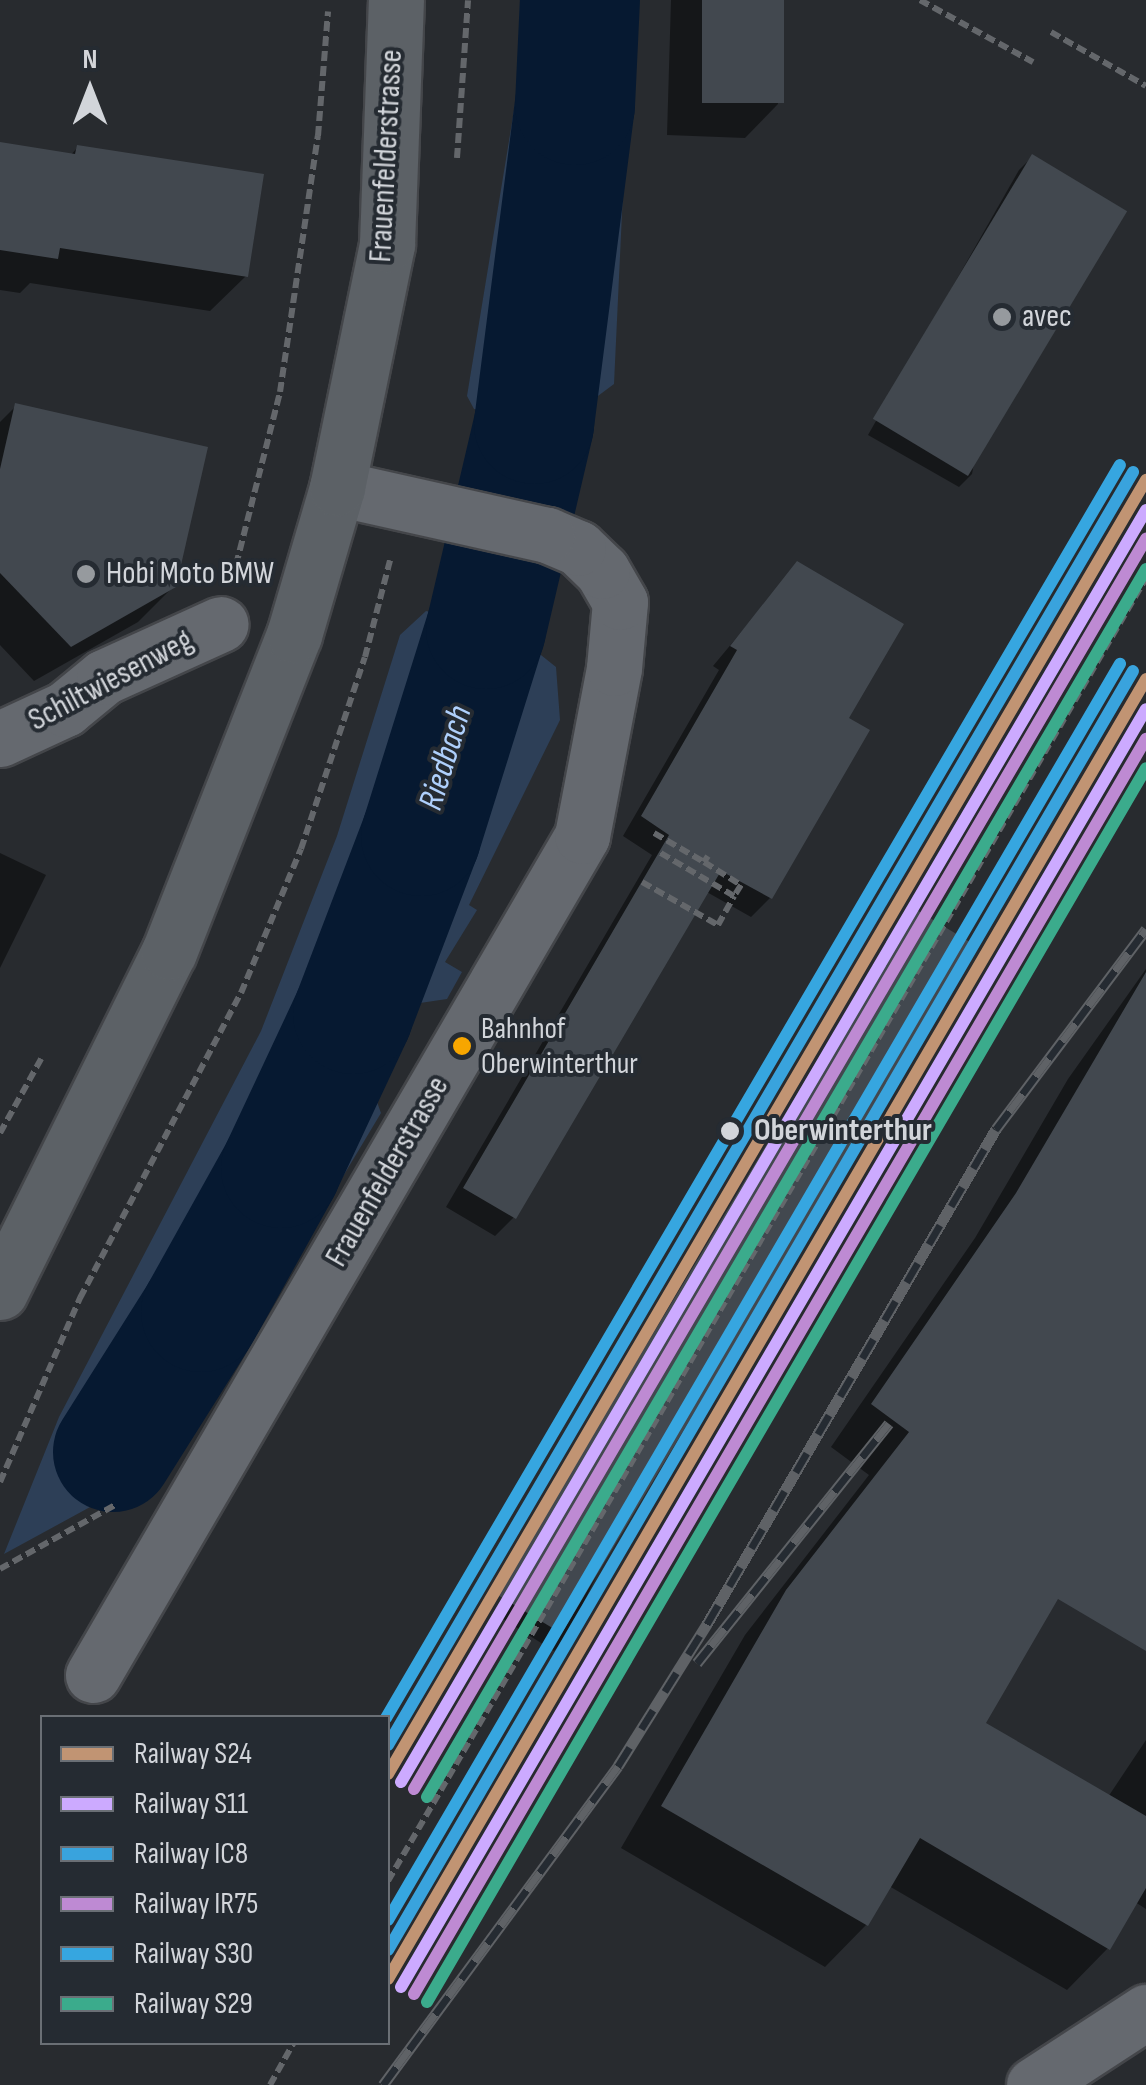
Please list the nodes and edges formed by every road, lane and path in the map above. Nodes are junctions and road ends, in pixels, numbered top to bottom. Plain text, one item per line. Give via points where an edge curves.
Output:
1 (396, 0) edge
2 (920, 0) edge
3 (1051, 32) dead end
4 (1033, 62) dead end
5 (1146, 86) edge
6 (337, 488) junction
7 (1146, 578) edge
8 (221, 624) dead end
9 (365, 657) dead end
10 (0, 739) edge
11 (654, 833) dead end
12 (660, 852) dead end
13 (642, 882) dead end
14 (734, 896) junction
15 (0, 1292) edge
16 (0, 1482) edge
17 (120, 1502) dead end
18 (0, 1569) edge
19 (93, 1675) dead end
20 (390, 1877) edge
21 (1146, 2012) edge
22 (292, 2045) edge
23 (270, 2085) edge
24 (1034, 2085) edge

1 - 6 main road, Frauenfelderstrasse via 388,244
2 - 4 path
3 - 5 path
6 - 15 main road, Frauenfelderstrasse via 294,635 169,952
6 - 19 street, Frauenfelderstrasse via 547,536 578,548 602,571 620,602 582,836
7 - 20 path
8 - 10 street, Schiltwiesenweg via 104,677 64,709
9 - 16 path via 300,850 241,993 80,1298
11 - 14 path via 741,885
12 - 14 path
13 - 14 path via 718,925
17 - 18 path
21 - 24 street
22 - 23 path

